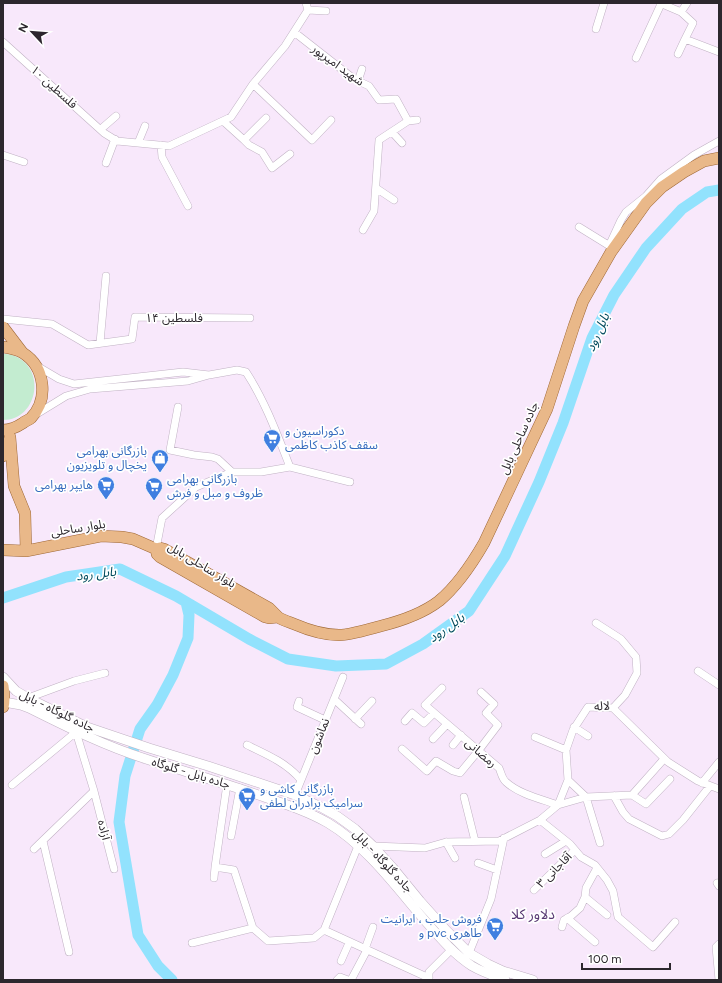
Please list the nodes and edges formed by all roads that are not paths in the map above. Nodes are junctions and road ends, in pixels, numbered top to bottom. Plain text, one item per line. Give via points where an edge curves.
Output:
1 (604, 3) edge
2 (687, 3) edge
3 (660, 4) edge
4 (307, 7) edge
5 (326, 10) dead end
6 (681, 12) junction
7 (596, 29) dead end
8 (294, 32) junction
9 (685, 39) junction
10 (3, 42) edge
11 (719, 52) edge
12 (678, 54) dead end
13 (636, 58) dead end
14 (362, 69) dead end
15 (358, 81) junction
16 (253, 84) junction
17 (116, 116) dead end
18 (266, 118) dead end
19 (331, 120) dead end
20 (417, 120) dead end
21 (223, 121) junction
22 (408, 121) junction
23 (145, 126) dead end
24 (103, 131) junction
25 (392, 132) junction
26 (115, 139) junction
27 (244, 140) junction
28 (719, 141) edge
29 (138, 143) junction
30 (402, 143) dead end
31 (161, 145) junction
32 (290, 154) dead end
33 (3, 155) edge
34 (719, 158) edge
35 (24, 162) dead end
36 (106, 163) dead end
37 (376, 188) junction
38 (394, 200) dead end
39 (188, 206) dead end
40 (579, 227) dead end
41 (363, 230) dead end
42 (611, 247) junction
43 (106, 276) dead end
44 (3, 318) edge
45 (250, 318) dead end
46 (3, 327) edge
47 (100, 343) junction
48 (3, 347) edge
49 (22, 353) junction
50 (36, 365) junction
51 (209, 375) junction
52 (178, 407) dead end
53 (30, 418) junction
54 (7, 434) edge
55 (3, 456) edge
56 (290, 467) junction
57 (232, 472) junction
58 (350, 482) dead end
59 (156, 549) junction
60 (3, 550) edge
61 (26, 550) junction
62 (278, 617) joint
63 (596, 623) dead end
64 (698, 672) dead end
65 (105, 673) dead end
66 (3, 677) edge
67 (343, 677) dead end
68 (719, 685) edge
69 (3, 686) edge
70 (442, 688) dead end
71 (482, 692) dead end
72 (28, 698) junction
73 (334, 699) junction
74 (299, 701) dead end
75 (372, 701) dead end
76 (3, 704) edge
77 (613, 708) junction
78 (434, 713) junction
79 (355, 719) junction
80 (325, 720) junction
81 (405, 721) dead end
82 (361, 724) dead end
83 (446, 724) junction
84 (574, 728) junction
85 (76, 732) junction
86 (461, 735) junction
87 (588, 736) dead end
88 (535, 737) dead end
89 (433, 739) dead end
90 (247, 745) dead end
91 (453, 745) dead end
92 (402, 749) dead end
93 (479, 750) junction
94 (566, 750) junction
95 (664, 759) junction
96 (719, 762) edge
97 (208, 766) junction
98 (204, 777) junction
99 (670, 779) dead end
100 (301, 780) junction
101 (568, 780) junction
102 (702, 783) junction
103 (227, 784) junction
104 (12, 785) dead end
105 (710, 786) junction
106 (240, 788) junction
107 (719, 789) edge
108 (94, 791) junction
109 (295, 795) junction
110 (632, 795) junction
111 (614, 796) junction
112 (464, 797) dead end
113 (586, 797) junction
114 (558, 805) junction
115 (540, 820) junction
116 (231, 836) dead end
117 (504, 838) junction
118 (566, 840) junction
119 (43, 841) junction
120 (475, 841) junction
121 (446, 842) junction
122 (600, 843) dead end
123 (358, 846) junction
124 (372, 846) junction
125 (34, 849) dead end
126 (575, 850) junction
127 (545, 854) dead end
128 (455, 858) dead end
129 (478, 863) dead end
130 (215, 867) junction
131 (597, 868) junction
132 (114, 869) dead end
133 (497, 870) junction
134 (549, 876) junction
135 (214, 878) dead end
136 (554, 882) dead end
137 (534, 890) dead end
138 (585, 897) junction
139 (607, 915) dead end
140 (567, 918) junction
141 (675, 922) dead end
142 (373, 927) dead end
143 (562, 927) dead end
144 (253, 928) junction
145 (324, 930) junction
146 (350, 942) junction
147 (595, 942) dead end
148 (192, 943) dead end
149 (718, 947) edge
150 (366, 949) junction
151 (452, 949) junction
152 (69, 952) dead end
153 (469, 953) junction
154 (341, 961) dead end
155 (429, 979) edge
156 (337, 980) edge
157 (348, 980) edge
158 (351, 980) edge
159 (505, 980) edge
160 (533, 980) edge
161 (719, 980) edge

1 - 7 street
2 - 6 street
3 - 6 street
3 - 13 street
4 - 5 street
4 - 8 street
6 - 9 street via 694,23
8 - 15 street, شهید امیرپور
8 - 16 street
9 - 11 street
9 - 12 street
10 - 24 street, فلسطین ۱۰
14 - 15 street
15 - 22 street, شهید امیرپور via 369,86 379,100 396,99
16 - 19 street via 312,140
16 - 21 street via 231,117
17 - 24 street
18 - 27 street
20 - 22 street
21 - 27 street
21 - 31 street via 169,146
22 - 25 street
23 - 29 street
24 - 26 street, فلسطین ۱۰
25 - 30 street
25 - 37 street via 379,140
26 - 29 street
26 - 36 street
27 - 32 street via 262,152 272,168
28 - 42 street via 661,178 646,196 626,212 620,220
29 - 31 street
31 - 39 street via 162,157
33 - 35 street
34 - 42 main road, جاده ساحلی بابل via 704,161 662,187
37 - 38 street
37 - 41 street via 374,210
40 - 42 street
42 - 62 main road, جاده ساحلی بابل via 583,301 547,409 484,543 475,559 451,589 439,601 411,617 339,635 306,629
43 - 47 street
44 - 47 street, فلسطین ۱۴ via 52,324 88,345
45 - 47 street, فلسطین ۱۴ via 135,317 132,339
46 - 49 main road
48 - 49 main road
49 - 50 main road
50 - 51 street via 59,380 74,384 183,372
50 - 53 main road via 43,387 42,398
51 - 53 street via 188,381 90,389 66,396
51 - 56 street via 237,370 246,372 272,423
52 - 57 street via 170,450 218,459
53 - 54 main road
54 - 55 main road
54 - 61 main road via 14,486 25,513
56 - 57 street via 261,472
56 - 58 street
57 - 59 street via 196,487 162,518
59 - 61 main road, بلوار ساحلی via 122,536 101,536
59 - 62 main road, بلوار ساحلی بابل via 164,549 269,608
60 - 61 main road, بلوار ساحلی
63 - 77 street, لاله via 621,639 636,657 637,673 625,695
64 - 68 street
65 - 72 street
66 - 72 main road, جاده گلوگاه - بابل via 16,691
67 - 73 street, نماشون
69 - 76 main road
70 - 78 street via 426,706
71 - 93 street via 494,704 486,713 498,726
72 - 97 main road, جاده گلوگاه - بابل via 87,727
73 - 79 street
73 - 80 street, نماشون
74 - 80 street via 297,707
75 - 79 street
76 - 85 main road via 29,708
77 - 84 street, لاله via 588,707
77 - 95 street
78 - 81 street via 424,723 412,713
78 - 83 street, رمضانی
79 - 82 street
80 - 100 street, نماشون
83 - 86 street, رمضانی
83 - 89 street
84 - 87 street
84 - 94 street, لاله
85 - 98 main road, جاده بابل - گلوگاه
85 - 104 street
85 - 108 street, آزاده
86 - 91 street
86 - 93 street, رمضانی
88 - 94 street
90 - 100 street via 271,756 295,772
92 - 93 street via 427,772 436,761 460,773
93 - 114 street, رمضانی via 499,768 505,781 532,797
94 - 101 street, لاله
95 - 102 street
95 - 110 street
96 - 102 street
97 - 98 main road
97 - 109 main road, جاده گلوگاه - بابل
98 - 103 main road, جاده بابل - گلوگاه
99 - 110 street via 646,804
100 - 109 street, نماشون
101 - 113 street
101 - 114 street, لاله
102 - 105 street
103 - 106 main road, جاده بابل - گلوگاه
103 - 130 street
105 - 107 street
105 - 111 street via 683,820 669,834 662,836 629,819
106 - 116 street
106 - 123 main road, جاده بابل - گلوگاه via 318,817
108 - 119 street
108 - 132 street, آزاده
109 - 124 main road, جاده گلوگاه - بابل via 336,816 355,829
110 - 111 street
111 - 113 street
112 - 120 street
113 - 114 street
113 - 122 street
114 - 115 street
115 - 117 street
115 - 118 street
117 - 120 street via 499,841
117 - 133 street
118 - 126 street
118 - 127 street
119 - 125 street
119 - 152 street
120 - 121 street
121 - 124 street via 425,848
121 - 128 street
123 - 145 street
123 - 151 main road, جاده بابل - گلوگاه
124 - 153 main road, جاده گلوگاه - بابل
126 - 131 street
126 - 134 street, آقاجانی ۳
129 - 133 street
130 - 135 street
130 - 144 street via 234,870
131 - 138 street via 586,888
131 - 141 street via 613,891 618,917 654,947
133 - 153 street via 491,899
134 - 136 street
134 - 137 street, آقاجانی ۳
138 - 139 street
138 - 140 street via 580,908
140 - 143 street
140 - 147 street
142 - 150 street
144 - 145 street via 268,941 314,938
144 - 148 street
145 - 146 street
146 - 150 street
146 - 154 street
149 - 161 street
150 - 155 street
150 - 158 street
151 - 155 street via 429,972
151 - 159 main road, جاده بابل - گلوگاه via 473,966
153 - 160 main road, جاده گلوگاه - بابل via 503,971
156 - 157 street via 340,977

